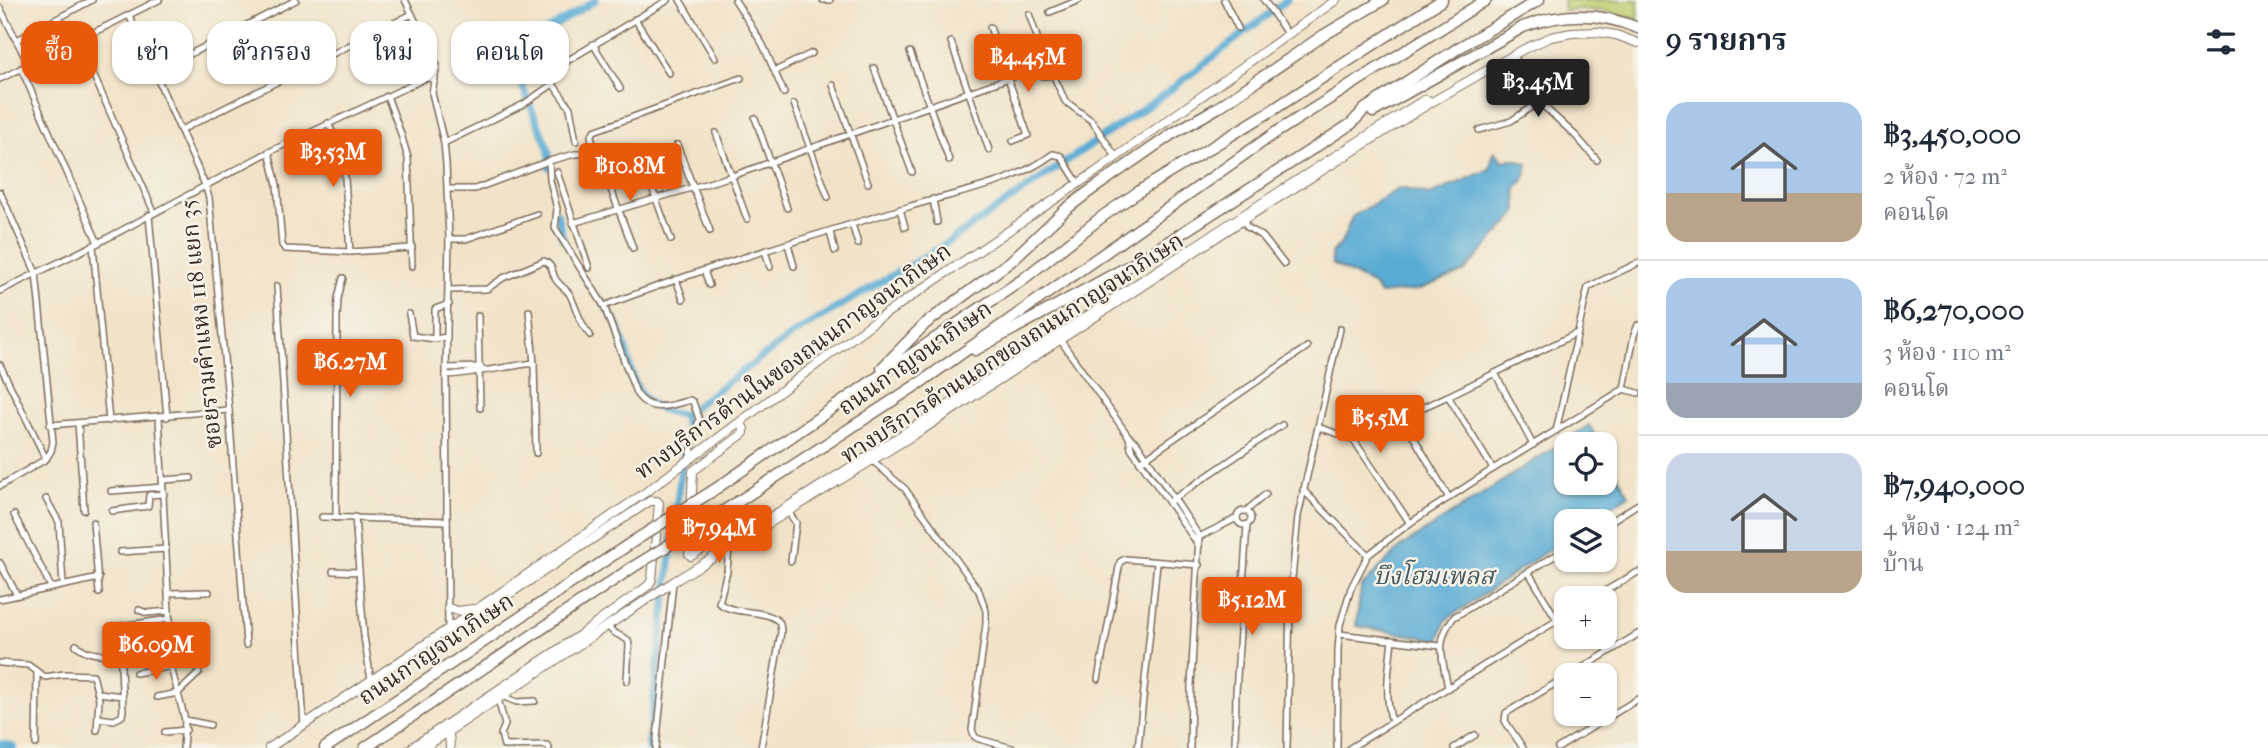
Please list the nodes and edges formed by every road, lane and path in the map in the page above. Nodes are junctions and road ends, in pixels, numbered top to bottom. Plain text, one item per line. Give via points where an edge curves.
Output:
1 (92, 0) edge
2 (159, 0) edge
3 (296, 0) edge
4 (405, 0) edge
5 (668, 0) edge
6 (680, 0) edge
7 (735, 0) edge
8 (823, 0) edge
9 (830, 0) edge
10 (1079, 0) edge
11 (1224, 0) edge
12 (1336, 0) edge
13 (1367, 0) edge
14 (1383, 0) edge
15 (1442, 0) edge
16 (1486, 0) edge
17 (1539, 0) edge
18 (1266, 1) edge
19 (1061, 3) edge
20 (1050, 12) dead end
21 (1, 13) edge
22 (412, 14) junction
23 (1029, 14) dead end
24 (129, 15) junction
25 (635, 19) junction
26 (132, 21) edge
27 (415, 21) edge
28 (990, 27) dead end
29 (1238, 28) dead end
30 (1638, 28) edge
31 (98, 30) edge
32 (1324, 35) junction
33 (1287, 36) junction
34 (17, 40) junction
35 (951, 42) dead end
36 (1638, 43) edge
37 (593, 44) junction
38 (21, 48) edge
39 (812, 52) dead end
40 (910, 52) dead end
41 (193, 53) edge
42 (1514, 55) junction
43 (715, 58) dead end
44 (569, 59) edge
45 (1045, 60) junction
46 (21, 68) edge
47 (874, 68) dead end
48 (1037, 68) junction
49 (775, 71) junction
50 (1052, 72) junction
51 (669, 73) dead end
52 (1558, 76) dead end
53 (741, 78) dead end
54 (1009, 78) junction
55 (0, 79) edge
56 (28, 84) edge
57 (96, 84) edge
58 (160, 84) edge
59 (413, 84) edge
60 (434, 84) edge
61 (553, 84) joint
62 (833, 85) dead end
63 (620, 88) dead end
64 (1533, 91) junction
65 (784, 93) dead end
66 (970, 93) junction
67 (387, 96) junction
68 (1539, 102) junction
69 (1430, 103) junction
70 (794, 104) dead end
71 (929, 106) junction
72 (755, 118) dead end
73 (892, 119) junction
74 (328, 123) junction
75 (1351, 124) junction
76 (181, 130) junction
77 (1479, 130) dead end
78 (716, 133) dead end
79 (850, 134) junction
80 (576, 141) dead end
81 (1013, 141) dead end
82 (444, 143) junction
83 (677, 145) dead end
84 (810, 148) junction
85 (989, 150) dead end
86 (269, 152) junction
87 (640, 155) dead end
88 (1116, 157) junction
89 (949, 160) dead end
90 (1597, 160) dead end
91 (549, 161) junction
92 (771, 162) junction
93 (603, 167) dead end
94 (557, 172) dead end
95 (912, 172) dead end
96 (732, 176) junction
97 (868, 183) dead end
98 (1079, 183) junction
99 (205, 185) junction
100 (695, 187) junction
101 (447, 189) junction
102 (0, 192) edge
103 (828, 197) dead end
104 (656, 198) junction
105 (933, 199) junction
106 (787, 208) dead end
107 (619, 209) junction
108 (900, 209) junction
109 (151, 214) junction
110 (537, 214) dead end
111 (747, 219) dead end
112 (1243, 220) junction
113 (937, 222) dead end
114 (573, 223) junction
115 (852, 224) junction
116 (905, 228) dead end
117 (710, 231) dead end
118 (830, 232) junction
119 (449, 239) junction
120 (671, 240) dead end
121 (96, 244) junction
122 (788, 244) junction
123 (858, 244) dead end
124 (412, 248) junction
125 (634, 248) dead end
126 (765, 251) junction
127 (835, 251) dead end
128 (350, 252) junction
129 (1638, 263) edge
130 (1284, 264) dead end
131 (412, 266) dead end
132 (793, 266) dead end
133 (770, 267) dead end
134 (589, 268) dead end
135 (704, 270) junction
136 (36, 273) junction
137 (343, 278) dead end
138 (676, 279) junction
139 (709, 285) dead end
140 (277, 286) dead end
141 (449, 290) junction
142 (0, 291) edge
143 (683, 299) dead end
144 (449, 304) junction
145 (604, 306) junction
146 (528, 311) dead end
147 (409, 314) dead end
148 (478, 316) dead end
149 (1638, 325) edge
150 (1340, 329) dead end
151 (1577, 333) junction
152 (590, 335) dead end
153 (447, 337) junction
154 (436, 339) junction
155 (1061, 341) junction
156 (1307, 347) dead end
157 (534, 363) junction
158 (0, 365) edge
159 (480, 370) junction
160 (446, 372) junction
161 (1495, 373) junction
162 (924, 380) junction
163 (869, 383) junction
164 (1624, 389) junction
165 (1638, 393) edge
166 (1448, 396) junction
167 (480, 408) dead end
168 (229, 410) junction
169 (167, 416) junction
170 (159, 417) junction
171 (1402, 417) junction
172 (108, 421) junction
173 (740, 422) junction
174 (78, 424) junction
175 (50, 425) junction
176 (1282, 425) dead end
177 (1318, 428) junction
178 (1555, 432) edge
179 (1557, 432) edge
180 (1554, 434) edge
181 (1129, 437) junction
182 (1353, 439) junction
183 (1534, 445) junction
184 (536, 453) dead end
185 (1147, 457) junction
186 (46, 459) junction
187 (688, 461) junction
188 (873, 461) junction
189 (1140, 462) junction
190 (1493, 469) junction
191 (0, 477) edge
192 (191, 478) dead end
193 (2, 486) edge
194 (163, 487) junction
195 (1303, 490) junction
196 (111, 491) dead end
197 (1266, 494) dead end
198 (1449, 498) junction
199 (46, 499) dead end
200 (1172, 500) junction
201 (1638, 504) edge
202 (84, 510) dead end
203 (112, 511) dead end
204 (1247, 511) junction
205 (789, 513) junction
206 (14, 514) dead end
207 (322, 517) dead end
208 (355, 517) junction
209 (1237, 517) junction
210 (1617, 517) edge
211 (336, 518) junction
212 (447, 521) junction
213 (93, 523) dead end
214 (1410, 523) junction
215 (1247, 525) junction
216 (751, 529) junction
217 (1197, 538) junction
218 (729, 548) junction
219 (166, 549) junction
220 (120, 552) dead end
221 (1368, 555) junction
222 (1554, 557) edge
223 (791, 561) dead end
224 (0, 563) edge
225 (1157, 563) junction
226 (1199, 565) junction
227 (333, 571) dead end
228 (359, 572) junction
229 (1638, 572) edge
230 (1529, 573) junction
231 (99, 578) junction
232 (673, 579) junction
233 (63, 584) junction
234 (1614, 586) edge
235 (51, 587) junction
236 (209, 592) dead end
237 (99, 593) dead end
238 (169, 593) junction
239 (652, 593) junction
240 (17, 595) junction
241 (0, 599) edge
242 (448, 608) junction
243 (475, 608) junction
244 (139, 610) dead end
245 (169, 611) junction
246 (1554, 615) edge
247 (170, 619) junction
248 (1554, 622) edge
249 (607, 626) junction
250 (113, 627) dead end
251 (448, 629) junction
252 (1339, 634) junction
253 (580, 635) junction
254 (1637, 636) edge
255 (1392, 640) junction
256 (171, 642) junction
257 (76, 645) dead end
258 (246, 645) dead end
259 (1440, 646) junction
260 (119, 653) junction
261 (0, 663) edge
262 (1590, 663) edge
263 (172, 666) junction
264 (37, 673) junction
265 (135, 673) dead end
266 (199, 673) dead end
267 (1098, 679) dead end
268 (371, 680) junction
269 (627, 681) dead end
270 (1554, 684) edge
271 (1448, 688) junction
272 (99, 693) junction
273 (178, 693) junction
274 (122, 696) junction
275 (500, 697) junction
276 (157, 698) dead end
277 (1638, 699) edge
278 (535, 701) dead end
279 (98, 718) junction
280 (185, 720) junction
281 (1392, 722) junction
282 (210, 725) dead end
283 (304, 726) junction
284 (97, 730) dead end
285 (186, 730) junction
286 (164, 732) dead end
287 (449, 732) junction
288 (1475, 735) dead end
289 (36, 744) dead end
290 (184, 748) edge
291 (269, 748) edge
292 (325, 748) edge
293 (365, 748) edge
294 (411, 748) edge
295 (424, 748) edge
296 (450, 748) edge
297 (549, 748) edge
298 (656, 748) edge
299 (761, 748) edge
300 (1012, 748) edge
301 (1138, 748) edge
302 (1190, 748) edge
303 (1235, 748) edge
304 (1287, 748) edge
305 (1337, 748) edge
306 (1350, 748) edge
307 (1454, 748) edge
308 (1523, 748) edge
309 (1558, 748) edge

1 - 34 street
2 - 24 street
3 - 41 street
4 - 22 street
5 - 25 street
6 - 43 street
7 - 49 street
8 - 9 street
10 - 19 street
11 - 29 street
12 - 33 main road, ทางบริการด้านในของถนนกาญจนาภิเษก
13 - 32 highway
14 - 32 highway
15 - 163 highway, ถนนกาญจนาภิเษก via 1141,190 1022,280
16 - 162 highway, ถนนกาญจนาภิเษก via 1275,133
17 - 75 highway via 1365,109
18 - 33 street
19 - 20 street
21 - 34 street
22 - 27 street
22 - 76 street
23 - 45 street
24 - 26 street, ซอยรามคำแหง 118 แยก 35
24 - 31 street
25 - 37 street
25 - 51 street
28 - 54 street
30 - 75 highway via 1586,14 1538,22
32 - 163 highway via 1087,193 1011,261 925,324
33 - 88 main road, ทางบริการด้านในของถนนกาญจนาภิเษก
34 - 38 street
35 - 66 street
36 - 42 main road, ทางบริการด้านนอกของถนนกาญจนาภิเษก via 1598,32 1572,33 1538,42
37 - 44 street
37 - 63 street
39 - 49 street
40 - 71 street
42 - 64 street
42 - 69 main road, ทางบริการด้านนอกของถนนกาญจนาภิเษก
45 - 48 street
45 - 50 street via 1052,64
46 - 55 street
47 - 73 street
48 - 50 street via 1043,76
48 - 54 street
49 - 65 street
50 - 88 street via 1065,101 1094,123
52 - 64 street
53 - 91 street via 594,131 594,153
54 - 66 street
54 - 81 street via 1028,135
56 - 121 street
57 - 109 street
58 - 76 street, ซอยรามคำแหง 118 แยก 35
59 - 67 street
60 - 82 street
61 - 80 street via 570,108
61 - 82 street via 524,104
62 - 79 street
64 - 68 street
66 - 71 street
66 - 85 street
67 - 74 street
67 - 124 street via 408,158
68 - 77 street via 1511,121
68 - 90 street
69 - 112 main road, ทางบริการด้านนอกของถนนกาญจนาภิเษก
69 - 216 main road via 1426,99 1412,107
70 - 84 street
71 - 73 street
71 - 89 street
72 - 92 street
73 - 79 street
73 - 95 street
74 - 86 street
74 - 128 street via 344,164
75 - 162 highway via 1140,260
76 - 99 street, ซอยรามคำแหง 118 แยก 35
78 - 96 street
79 - 84 street
79 - 97 street
82 - 101 street
83 - 100 street
84 - 92 street
84 - 103 street
86 - 99 street
86 - 128 street via 282,245 290,251
87 - 104 street
88 - 98 main road, ทางบริการด้านในของถนนกาญจนาภิเษก
91 - 101 street via 475,188
91 - 145 street via 557,209 555,228
92 - 96 street
92 - 106 street
93 - 107 street
94 - 114 street
96 - 100 street
96 - 111 street
98 - 105 street via 1061,156 1053,154 1004,179
98 - 173 main road, ทางบริการด้านในของถนนกาญจนาภิเษก via 875,321
99 - 109 street
99 - 168 street, ซอยรามคำแหง 118 แยก 35
100 - 104 street
100 - 117 street
101 - 119 street
102 - 136 street
104 - 107 street
104 - 120 street
105 - 108 street
105 - 113 street
107 - 114 street
107 - 125 street
108 - 115 street
108 - 116 street
109 - 121 street
109 - 169 street
110 - 119 street via 466,239
112 - 130 street
112 - 155 main road, ทางบริการด้านนอกของถนนกาญจนาภิเษก
114 - 134 street
115 - 118 street
115 - 123 street
118 - 122 street
118 - 127 street
119 - 141 street
121 - 136 street
121 - 172 street
122 - 126 street
122 - 132 street
124 - 128 street
124 - 131 street
126 - 133 street
126 - 135 street
129 - 151 street via 1588,287
135 - 138 street
135 - 139 street
136 - 142 street
136 - 175 street
137 - 211 street via 337,316
138 - 143 street
138 - 145 street
140 - 283 street
141 - 144 street
141 - 152 street via 487,289 546,261
144 - 153 street
144 - 154 street via 435,309
145 - 187 street via 640,400 653,407 690,400 694,405 699,419
146 - 157 street
147 - 154 street via 413,336
148 - 159 street
149 - 164 street
150 - 177 street
151 - 161 street
151 - 178 street
153 - 154 street
153 - 160 street
155 - 181 street
155 - 188 main road, ทางบริการด้านนอกของถนนกาญจนาภิเษก
156 - 185 street
157 - 159 street
157 - 184 street
158 - 186 street
159 - 160 street
159 - 167 street
160 - 212 street
161 - 166 street
161 - 183 street
162 - 293 highway, ถนนกาญจนาภิเษก, bridge
163 - 292 highway, ถนนกาญจนาภิเษก, bridge
164 - 165 street
164 - 179 street
166 - 171 street
166 - 190 street
168 - 169 street
168 - 258 street, ซอยรามคำแหง 118 แยก 35
169 - 170 street
170 - 172 street
170 - 194 street
171 - 182 street
171 - 198 street
172 - 174 street
173 - 187 main road, ทางบริการด้านในของถนนกาญจนาภิเษก
173 - 216 main road via 744,433 693,471 689,554 742,525
174 - 175 street
174 - 202 street
175 - 186 street via 53,442
176 - 200 street
177 - 182 street
177 - 195 street
180 - 183 street
181 - 185 street
181 - 189 street
182 - 214 street
183 - 190 street
185 - 189 street
185 - 200 street
186 - 193 street
187 - 243 main road, ทางบริการด้านในของถนนกาญจนาภิเษก
188 - 205 main road, ทางบริการด้านนอกของถนนกาญจนาภิเษก
188 - 300 street via 905,489 979,591 986,624 972,730 985,742
189 - 200 street
190 - 198 street
191 - 193 street
192 - 194 street
194 - 196 street
194 - 203 street via 149,495 148,506
194 - 219 street
195 - 221 street
195 - 304 street via 1290,600
197 - 204 street
198 - 214 street
199 - 233 street via 59,522
200 - 217 street
201 - 210 street
204 - 209 street
204 - 215 street via 1251,516
205 - 218 main road, ทางบริการด้านนอกของถนนกาญจนาภิเษก
205 - 223 street via 796,523
206 - 235 street
207 - 211 street
208 - 211 street
208 - 212 street
208 - 228 street
209 - 215 street via 1240,524
209 - 217 street
212 - 242 street
213 - 231 street
214 - 221 street
215 - 303 street
216 - 232 main road
217 - 226 street
218 - 232 main road, ทางบริการด้านนอกของถนนกาญจนาภิเษก
218 - 299 street via 719,603 773,616 780,623
219 - 220 street
219 - 238 street
221 - 252 street via 1351,588
222 - 230 street
224 - 240 street
225 - 226 street
225 - 267 street via 1121,562
225 - 301 street
226 - 302 street
227 - 228 street
228 - 268 street
229 - 234 street
230 - 246 street
230 - 259 street via 1454,617
231 - 233 street
231 - 237 street
232 - 239 main road, ทางบริการด้านนอกของถนนกาญจนาภิเษก
232 - 298 street
233 - 235 street
235 - 240 street
236 - 238 street
238 - 245 street
239 - 249 main road, ทางบริการด้านนอกของถนนกาญจนาภิเษก
239 - 253 main road
240 - 241 street
242 - 243 main road
242 - 251 street
243 - 251 main road, ทางบริการด้านในของถนนกาญจนาภิเษก
244 - 245 street
245 - 247 street
247 - 250 street
247 - 256 street
248 - 271 street
249 - 269 street via 628,640
249 - 275 main road, ทางบริการด้านนอกของถนนกาญจนาภิเษก
251 - 253 main road via 470,620 650,501 657,501 651,582
251 - 268 main road, ทางบริการด้านในของถนนกาญจนาภิเษก
252 - 255 street
252 - 305 street
253 - 294 main road
254 - 262 street
255 - 259 street
255 - 281 street via 1387,692
256 - 260 street via 127,644 120,646
256 - 263 street
257 - 260 street via 97,655
259 - 271 street
260 - 274 street
261 - 264 street via 24,663
263 - 265 street
263 - 273 street
264 - 272 street via 45,677 89,674
264 - 289 street
266 - 273 street
268 - 283 main road, ทางบริการด้านในของถนนกาญจนาภิเษก
270 - 308 street via 1506,713 1505,721
271 - 281 street
272 - 274 street
272 - 279 street
273 - 276 street
273 - 280 street
274 - 279 street via 122,716
275 - 278 street
275 - 287 main road, ทางบริการด้านนอกของถนนกาญจนาภิเษก
275 - 297 street via 504,746
277 - 309 street
279 - 284 street
280 - 282 street
280 - 285 street
281 - 306 street
283 - 291 main road, ทางบริการด้านในของถนนกาญจนาภิเษก
285 - 286 street
285 - 290 street
287 - 295 main road, ทางบริการด้านนอกของถนนกาญจนาภิเษก
287 - 296 main road
288 - 307 street

